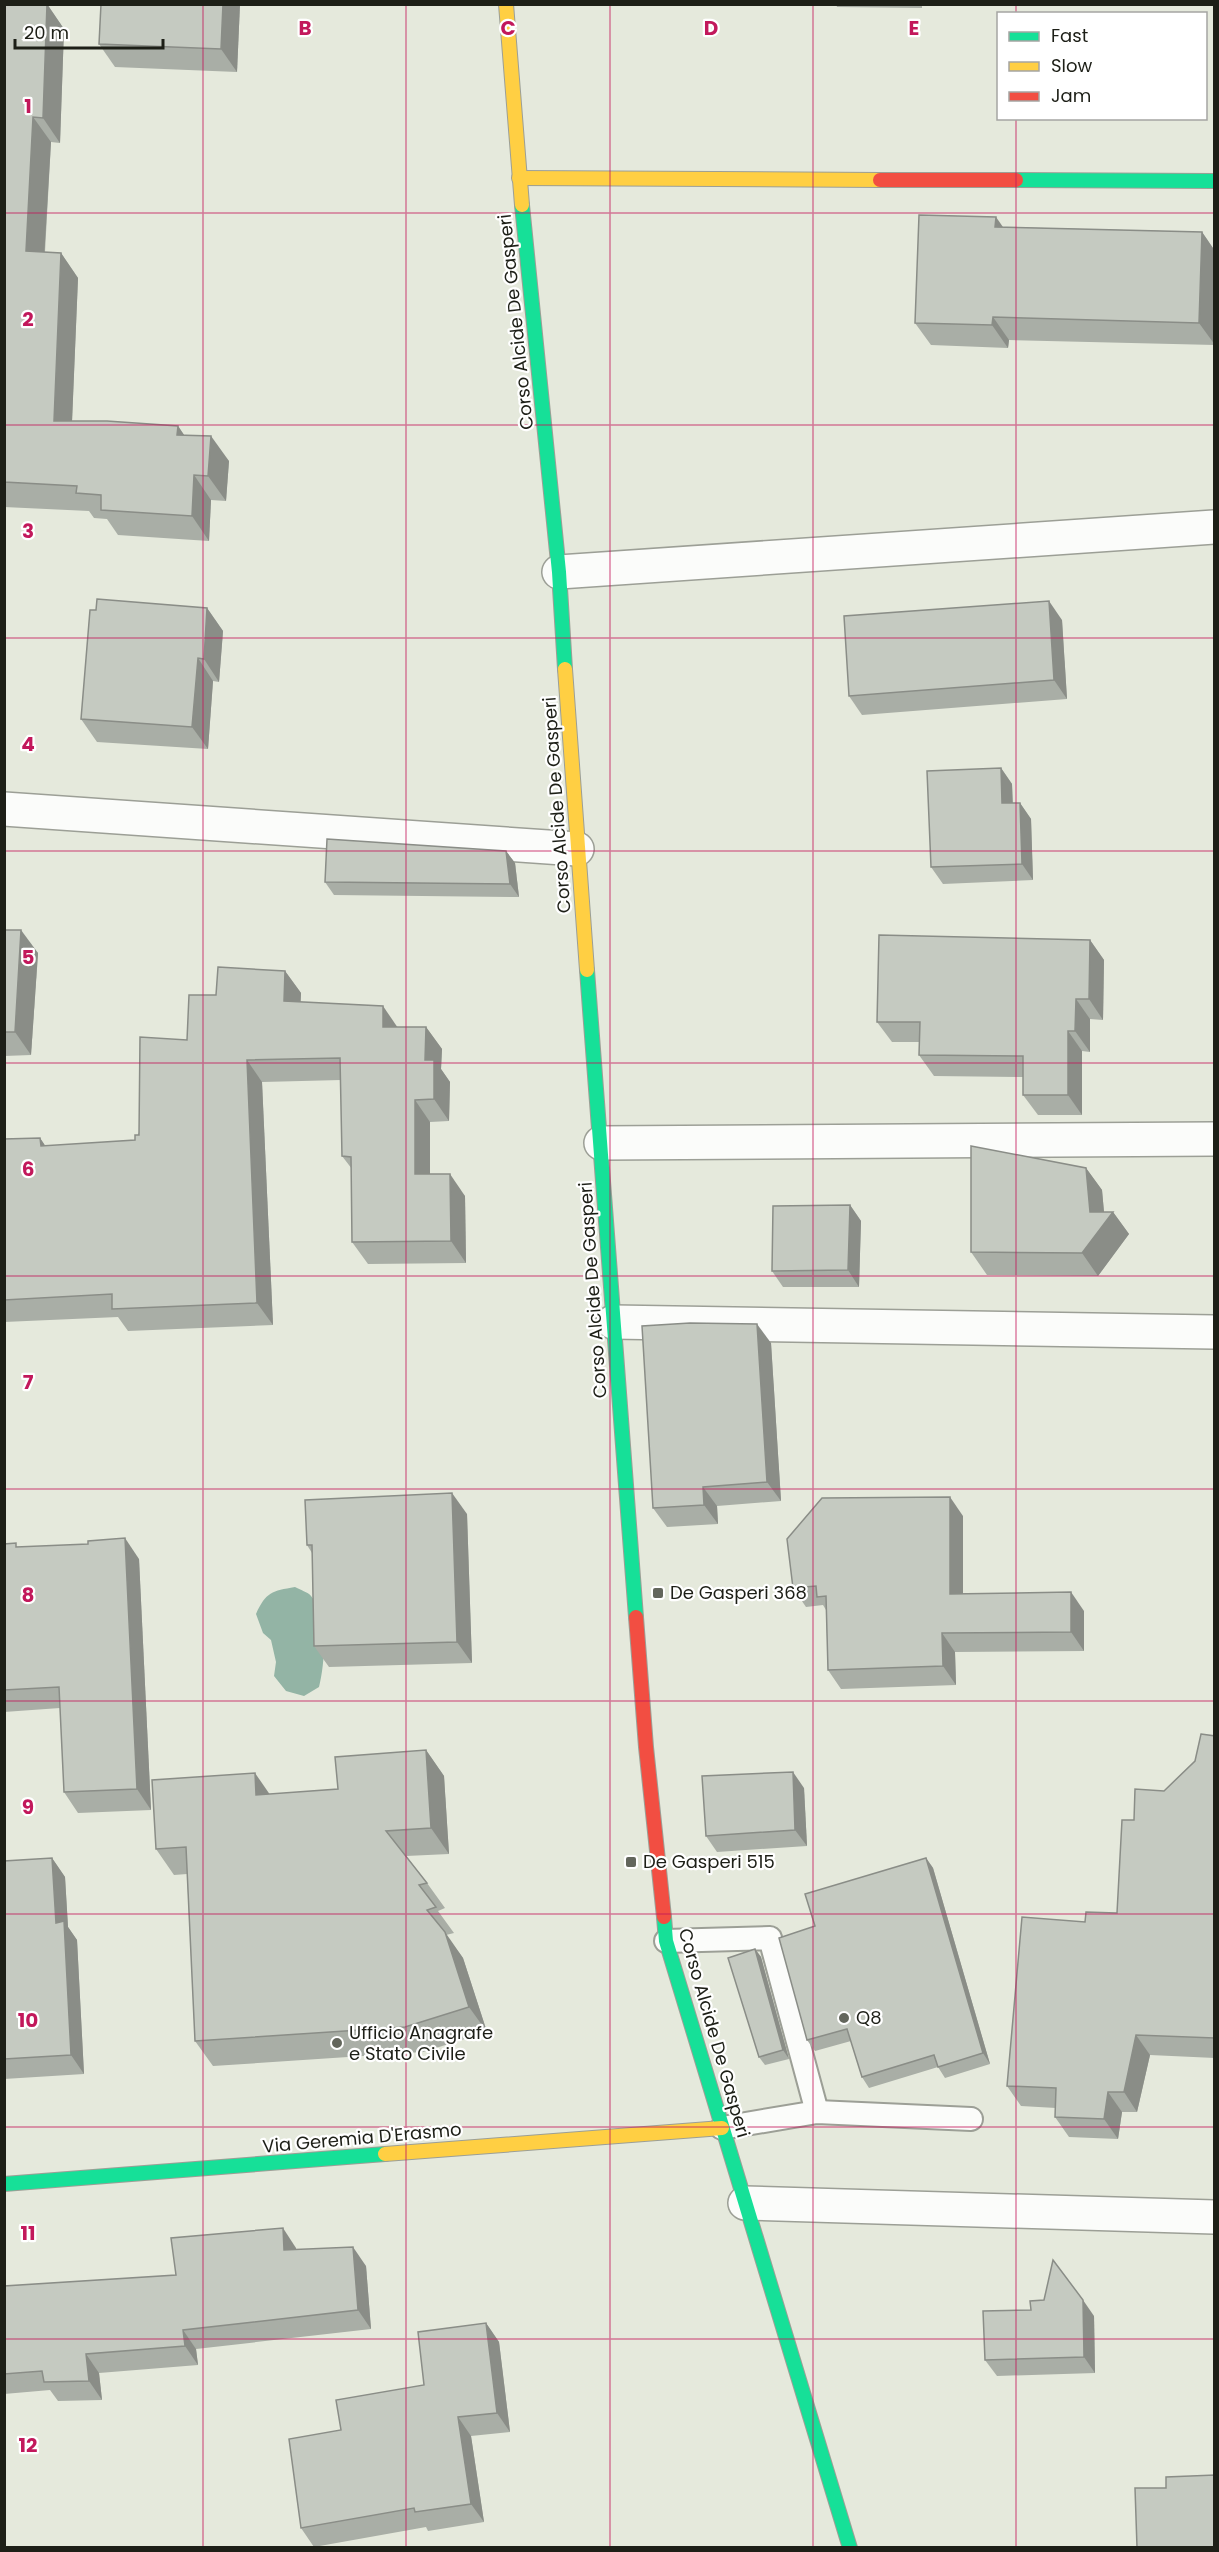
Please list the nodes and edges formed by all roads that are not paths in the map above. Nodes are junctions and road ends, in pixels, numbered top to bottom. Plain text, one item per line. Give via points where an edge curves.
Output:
1 (506, 4) edge
2 (519, 178) junction
3 (1215, 182) edge
4 (1215, 527) edge
5 (559, 572) junction
6 (4, 809) edge
7 (577, 849) junction
8 (1215, 1139) edge
9 (601, 1143) junction
10 (613, 1322) junction
11 (1215, 1332) edge
12 (666, 1941) junction
13 (817, 2112) junction
14 (971, 2119) dead end
15 (722, 2128) junction
16 (4, 2184) edge
17 (745, 2203) junction
18 (1215, 2217) edge
19 (850, 2547) edge

1 - 2 street, Corso Alcide De Gasperi
2 - 3 street
2 - 5 street, Corso Alcide De Gasperi
4 - 5 street
5 - 7 street, Corso Alcide De Gasperi
6 - 7 street
7 - 9 street, Corso Alcide De Gasperi
8 - 9 street
9 - 10 street, Corso Alcide De Gasperi
10 - 11 street
10 - 12 street, Corso Alcide De Gasperi via 646,1747
12 - 13 lane via 770,1938
12 - 15 street, Corso Alcide De Gasperi
13 - 14 lane
13 - 15 lane
15 - 16 street, Via Geremia D'Erasmo
15 - 17 street, Corso Alcide De Gasperi
17 - 18 street
17 - 19 street, Corso Alcide De Gasperi

